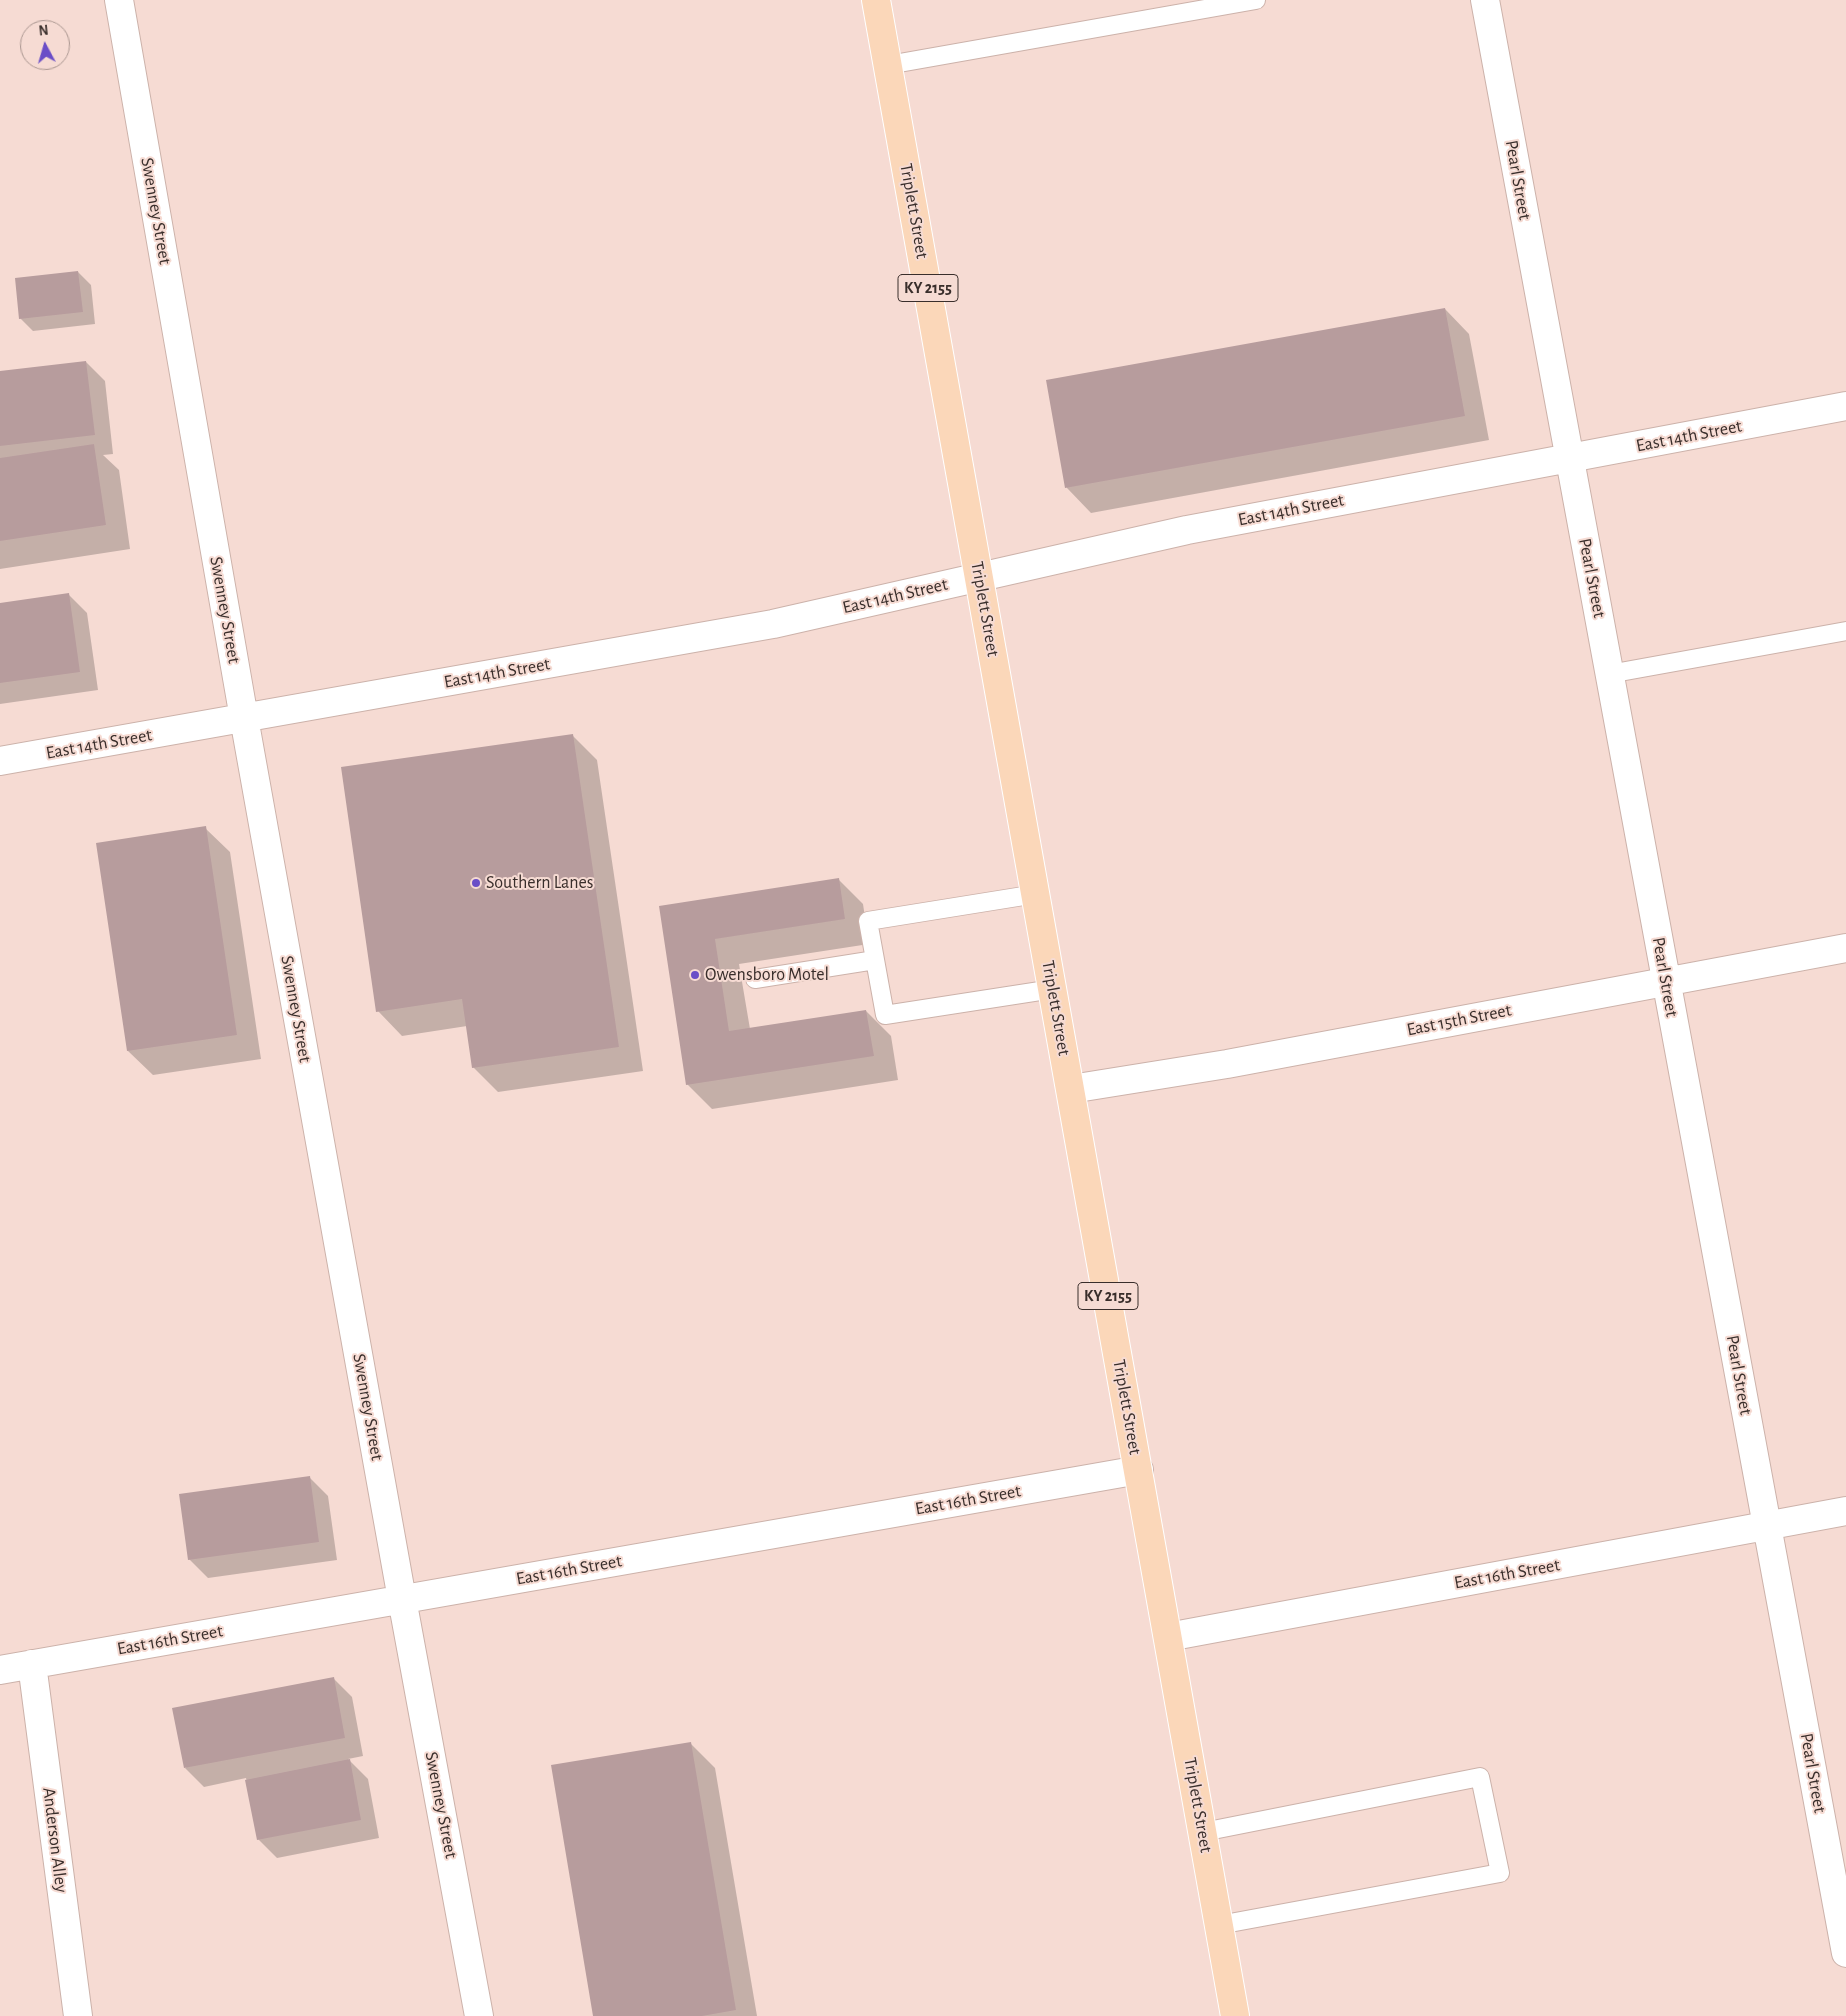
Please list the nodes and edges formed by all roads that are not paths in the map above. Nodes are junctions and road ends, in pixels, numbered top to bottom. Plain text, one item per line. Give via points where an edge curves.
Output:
1 (119, 0) edge
2 (876, 0) edge
3 (1256, 0) edge
4 (1485, 0) edge
5 (888, 66) junction
6 (1846, 406) edge
7 (1569, 459) junction
8 (979, 576) junction
9 (1846, 631) edge
10 (1610, 674) junction
11 (244, 718) junction
12 (0, 761) edge
13 (1036, 894) junction
14 (1846, 948) edge
15 (875, 960) junction
16 (755, 979) dead end
17 (1666, 981) junction
18 (1053, 989) junction
19 (1071, 1089) junction
20 (1139, 1470) junction
21 (1846, 1511) edge
22 (1767, 1526) junction
23 (402, 1599) junction
24 (1168, 1636) junction
25 (32, 1664) junction
26 (0, 1670) edge
27 (1203, 1832) junction
28 (1220, 1925) junction
29 (1846, 1953) edge
30 (78, 2016) edge
31 (479, 2016) edge
32 (1235, 2016) edge

1 - 11 street, Swenney Street
2 - 5 main road, Triplett Street / KY 2155
3 - 5 lane
4 - 7 street, Pearl Street
5 - 8 main road, Triplett Street / KY 2155
6 - 7 street, East 14th Street
7 - 8 street, East 14th Street via 1187,530
7 - 10 street, Pearl Street
8 - 11 street, East 14th Street via 773,624
8 - 13 main road, Triplett Street / KY 2155
9 - 10 lane
10 - 17 street, Pearl Street
11 - 12 street, East 14th Street
11 - 23 street, Swenney Street
13 - 15 lane via 868,921
13 - 18 main road, Triplett Street / KY 2155
14 - 17 street, East 15th Street
15 - 16 lane
15 - 18 lane via 885,1015
17 - 19 street, East 15th Street via 1227,1064
17 - 22 street, Pearl Street
18 - 19 main road, Triplett Street / KY 2155
19 - 20 main road, Triplett Street / KY 2155
20 - 23 street, East 16th Street
20 - 24 main road, Triplett Street / KY 2155
21 - 22 street, East 16th Street
22 - 24 street, East 16th Street
22 - 29 street, Pearl Street
23 - 25 street, East 16th Street
23 - 31 street, Swenney Street
24 - 27 main road, Triplett Street / KY 2155
25 - 26 street, East 16th Street
25 - 30 street, Anderson Alley
27 - 28 main road, Triplett Street / KY 2155
27 - 28 lane via 1480,1777 1500,1873
28 - 32 main road, Triplett Street / KY 2155

